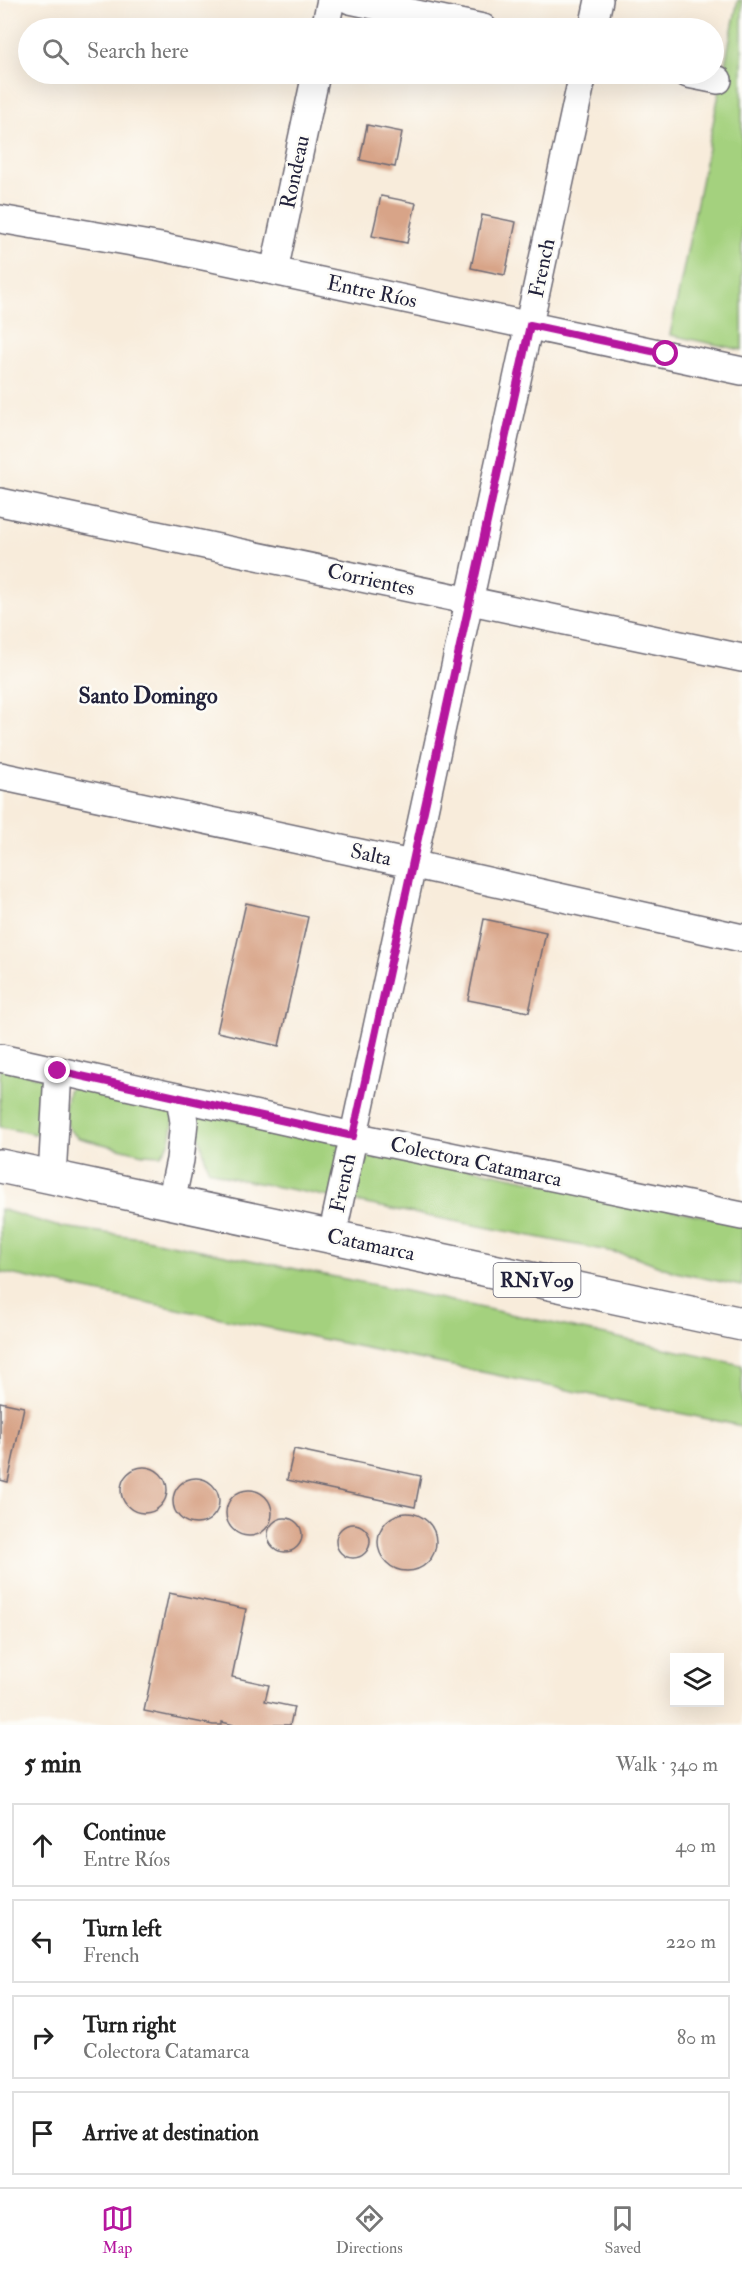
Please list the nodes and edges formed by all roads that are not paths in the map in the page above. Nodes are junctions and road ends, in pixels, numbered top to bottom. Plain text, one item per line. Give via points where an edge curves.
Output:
1 (331, 0) edge
2 (350, 0) edge
3 (599, 0) edge
4 (327, 18) edge
5 (436, 18) edge
6 (595, 18) edge
7 (314, 84) edge
8 (581, 84) edge
9 (0, 219) edge
10 (274, 271) junction
11 (530, 325) junction
12 (742, 371) edge
13 (0, 502) edge
14 (469, 600) junction
15 (742, 658) edge
16 (0, 776) edge
17 (411, 864) junction
18 (742, 938) edge
19 (0, 1058) edge
20 (58, 1071) junction
21 (180, 1098) junction
22 (353, 1136) junction
23 (0, 1166) edge
24 (52, 1177) junction
25 (171, 1202) junction
26 (742, 1216) edge
27 (332, 1236) junction
28 (742, 1324) edge

1 - 4 street
2 - 5 street
3 - 6 street
7 - 10 street, Rondeau
8 - 11 street, French
9 - 10 street, Entre Ríos
10 - 11 street, Entre Ríos
11 - 12 street, Entre Ríos
11 - 14 street, French
13 - 14 street, Corrientes
14 - 15 street, Corrientes
14 - 17 street, French
16 - 17 street, Salta
17 - 18 street, Salta
17 - 22 street, French
19 - 20 street, Colectora Catamarca
20 - 21 street, Colectora Catamarca
20 - 24 street
21 - 22 street, Colectora Catamarca
21 - 25 street via 184,1122
22 - 26 street, Colectora Catamarca
22 - 27 street, French
23 - 24 main road, Catamarca / RN1V09
24 - 25 main road, Catamarca / RN1V09
25 - 27 main road, Catamarca / RN1V09
27 - 28 main road, Catamarca / RN1V09

